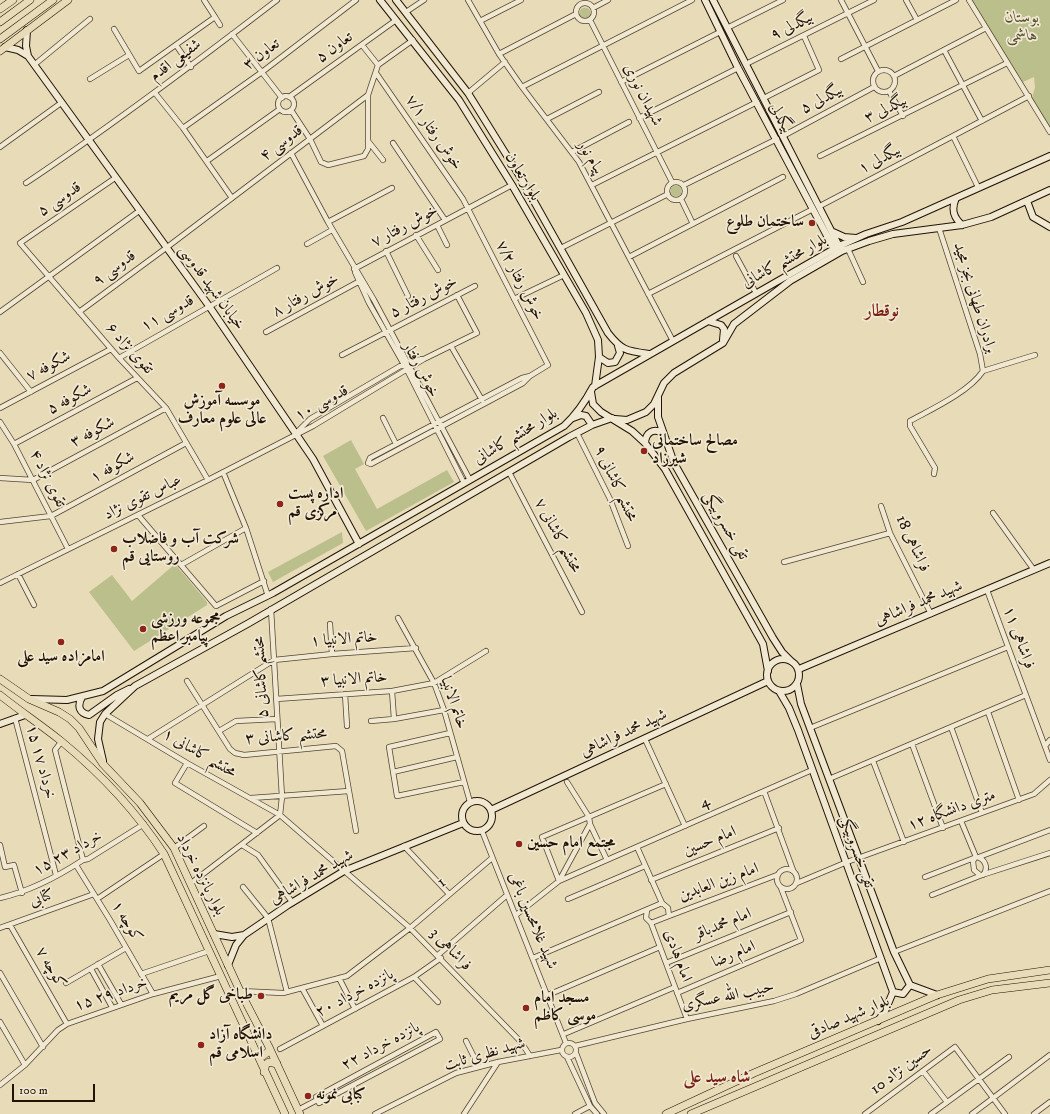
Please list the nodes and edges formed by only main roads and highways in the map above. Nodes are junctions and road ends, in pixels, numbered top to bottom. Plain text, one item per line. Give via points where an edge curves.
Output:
1 (13, 0) edge
2 (30, 0) edge
3 (52, 0) edge
4 (68, 0) edge
5 (380, 0) edge
6 (396, 0) edge
7 (704, 0) edge
8 (713, 0) edge
9 (0, 9) edge
10 (406, 12) junction
11 (396, 20) junction
12 (0, 22) edge
13 (727, 28) junction
14 (28, 30) junction
15 (720, 32) junction
16 (0, 39) edge
17 (2, 49) edge
18 (28, 56) junction
19 (746, 64) junction
20 (738, 68) junction
21 (780, 137) junction
22 (1050, 156) edge
23 (1050, 190) edge
24 (956, 198) junction
25 (1027, 201) junction
26 (816, 208) junction
27 (962, 225) junction
28 (1050, 227) edge
29 (832, 231) junction
30 (860, 237) junction
31 (837, 248) junction
32 (758, 292) junction
33 (766, 300) junction
34 (708, 321) junction
35 (722, 343) junction
36 (618, 346) junction
37 (650, 354) junction
38 (599, 357) junction
39 (594, 386) junction
40 (658, 394) junction
41 (613, 418) junction
42 (572, 419) junction
43 (592, 425) junction
44 (663, 433) junction
45 (645, 443) junction
46 (359, 544) junction
47 (1050, 563) edge
48 (792, 662) junction
49 (799, 669) junction
50 (768, 671) junction
51 (0, 679) edge
52 (768, 681) junction
53 (797, 684) junction
54 (135, 686) junction
55 (779, 691) junction
56 (0, 695) edge
57 (82, 697) junction
58 (29, 699) junction
59 (25, 715) junction
60 (0, 724) edge
61 (104, 764) junction
62 (491, 810) junction
63 (463, 823) junction
64 (214, 934) junction
65 (244, 935) junction
66 (228, 965) junction
67 (1050, 970) edge
68 (1050, 983) edge
69 (910, 986) junction
70 (893, 992) junction
71 (937, 995) junction
72 (877, 1021) junction
73 (269, 1047) junction
74 (255, 1053) junction
75 (277, 1064) junction
76 (264, 1072) junction
77 (299, 1112) edge
78 (285, 1114) edge
79 (666, 1114) edge
80 (691, 1114) edge

1 - 9 main road
2 - 12 main road
3 - 16 main road
4 - 14 main road
5 - 11 main road, بلوار تعاون
6 - 10 main road, بلوار تعاون
7 - 15 main road, بیگدلی
8 - 13 main road, بیگدلی
10 - 11 main road
10 - 36 main road, بلوار تعاون via 468,93 522,180 608,333
11 - 38 main road, بلوار تعاون via 459,100 512,186 586,314 598,340
13 - 15 main road
13 - 19 main road, بیگدلی
14 - 17 main road
14 - 18 main road
15 - 20 main road, بیگدلی
17 - 18 main road via 18,50
18 - 46 main road, خیابان شهید قدوسی via 209,306 313,459
19 - 20 main road
19 - 21 main road, بیگدلی
20 - 21 main road, بیگدلی
21 - 26 main road, بیگدلی
22 - 24 main road, بلوار محتشم کاشانی
23 - 25 main road, بلوار محتشم کاشانی
24 - 27 main road via 953,213
24 - 30 main road, بلوار محتشم کاشانی
25 - 27 main road, بلوار محتشم کاشانی via 991,217
25 - 28 main road via 1033,218
26 - 29 main road, بیگدلی
26 - 31 main road, بیگدلی
27 - 33 main road, بلوار محتشم کاشانی via 893,234 868,241 848,249 790,281
29 - 30 main road via 844,237
29 - 31 main road, بیگدلی
30 - 31 main road, بلوار محتشم کاشانی
31 - 32 main road, بلوار محتشم کاشانی
32 - 33 main road via 768,293
32 - 34 main road, بلوار محتشم کاشانی
33 - 35 main road, بلوار محتشم کاشانی via 734,324
34 - 35 main road via 721,325 725,335
34 - 37 main road, بلوار محتشم کاشانی
35 - 40 main road, بلوار محتشم کاشانی via 674,373
36 - 37 main road via 630,352
36 - 38 main road via 620,353 615,362 608,363
37 - 39 main road, بلوار محتشم کاشانی
38 - 39 main road, بلوار تعاون
39 - 41 main road, تقی خسروبیگی via 591,394 593,404 600,412
39 - 42 main road, بلوار محتشم کاشانی
40 - 41 main road, بلوار محتشم کاشانی via 654,404 646,412 626,420
40 - 44 main road, تقی خسروبیگی via 658,418
41 - 43 main road, بلوار محتشم کاشانی
41 - 45 main road, تقی خسروبیگی
42 - 43 main road via 581,415 590,420
42 - 46 main road, بلوار محتشم کاشانی
43 - 54 main road, بلوار محتشم کاشانی
44 - 45 main road via 657,430 650,432
44 - 48 main road, تقی خسروبیگی via 678,470 773,638
45 - 50 main road, تقی خسروبیگی via 665,469 764,644
46 - 57 main road, بلوار محتشم کاشانی via 268,596 226,616 103,691
47 - 49 main road, شهید محمد فراشاهی
48 - 49 main road
48 - 50 main road via 778,660
49 - 53 main road
50 - 52 main road
51 - 58 main road, بلوار پانزده خرداد
52 - 55 main road
52 - 62 main road, شهید محمد فراشاهی
53 - 55 main road via 790,691
53 - 69 main road, تقی خسروبیگی via 801,704 858,858 894,952
54 - 57 main road via 89,715 84,714 79,708
54 - 61 main road, بلوار محتشم کاشانی via 104,714 99,726 98,739
55 - 70 main road, تقی خسروبیگی via 789,708
56 - 59 main road, بلوار پانزده خرداد
57 - 58 main road, بلوار محتشم کاشانی via 67,700
58 - 61 main road, بلوار پانزده خرداد via 70,719 80,728
59 - 60 main road
59 - 74 main road, بلوار پانزده خرداد via 61,742 102,779 144,824 164,854
61 - 64 main road, بلوار پانزده خرداد via 140,803 174,848
62 - 63 main road via 491,822 482,831 471,830
62 - 63 main road via 482,801 470,802 462,811
63 - 65 main road, شهید محمد فراشاهی via 344,871
64 - 65 main road via 232,937
64 - 66 main road, بلوار پانزده خرداد
65 - 66 main road
66 - 73 main road, بلوار پانزده خرداد
67 - 71 main road, بلوار شهید صادقی via 988,979
68 - 80 main road, بلوار شهید صادقی via 992,990 959,1000
69 - 70 main road via 903,994
69 - 71 main road
70 - 72 main road via 885,1011
71 - 72 main road, بلوار شهید صادقی
72 - 79 main road, بلوار شهید صادقی via 754,1073
73 - 74 main road via 269,1051 263,1056
73 - 75 main road, بلوار پانزده خرداد
74 - 76 main road, بلوار پانزده خرداد
75 - 76 main road via 269,1062
75 - 77 main road, بلوار پانزده خرداد
76 - 78 main road, بلوار پانزده خرداد

